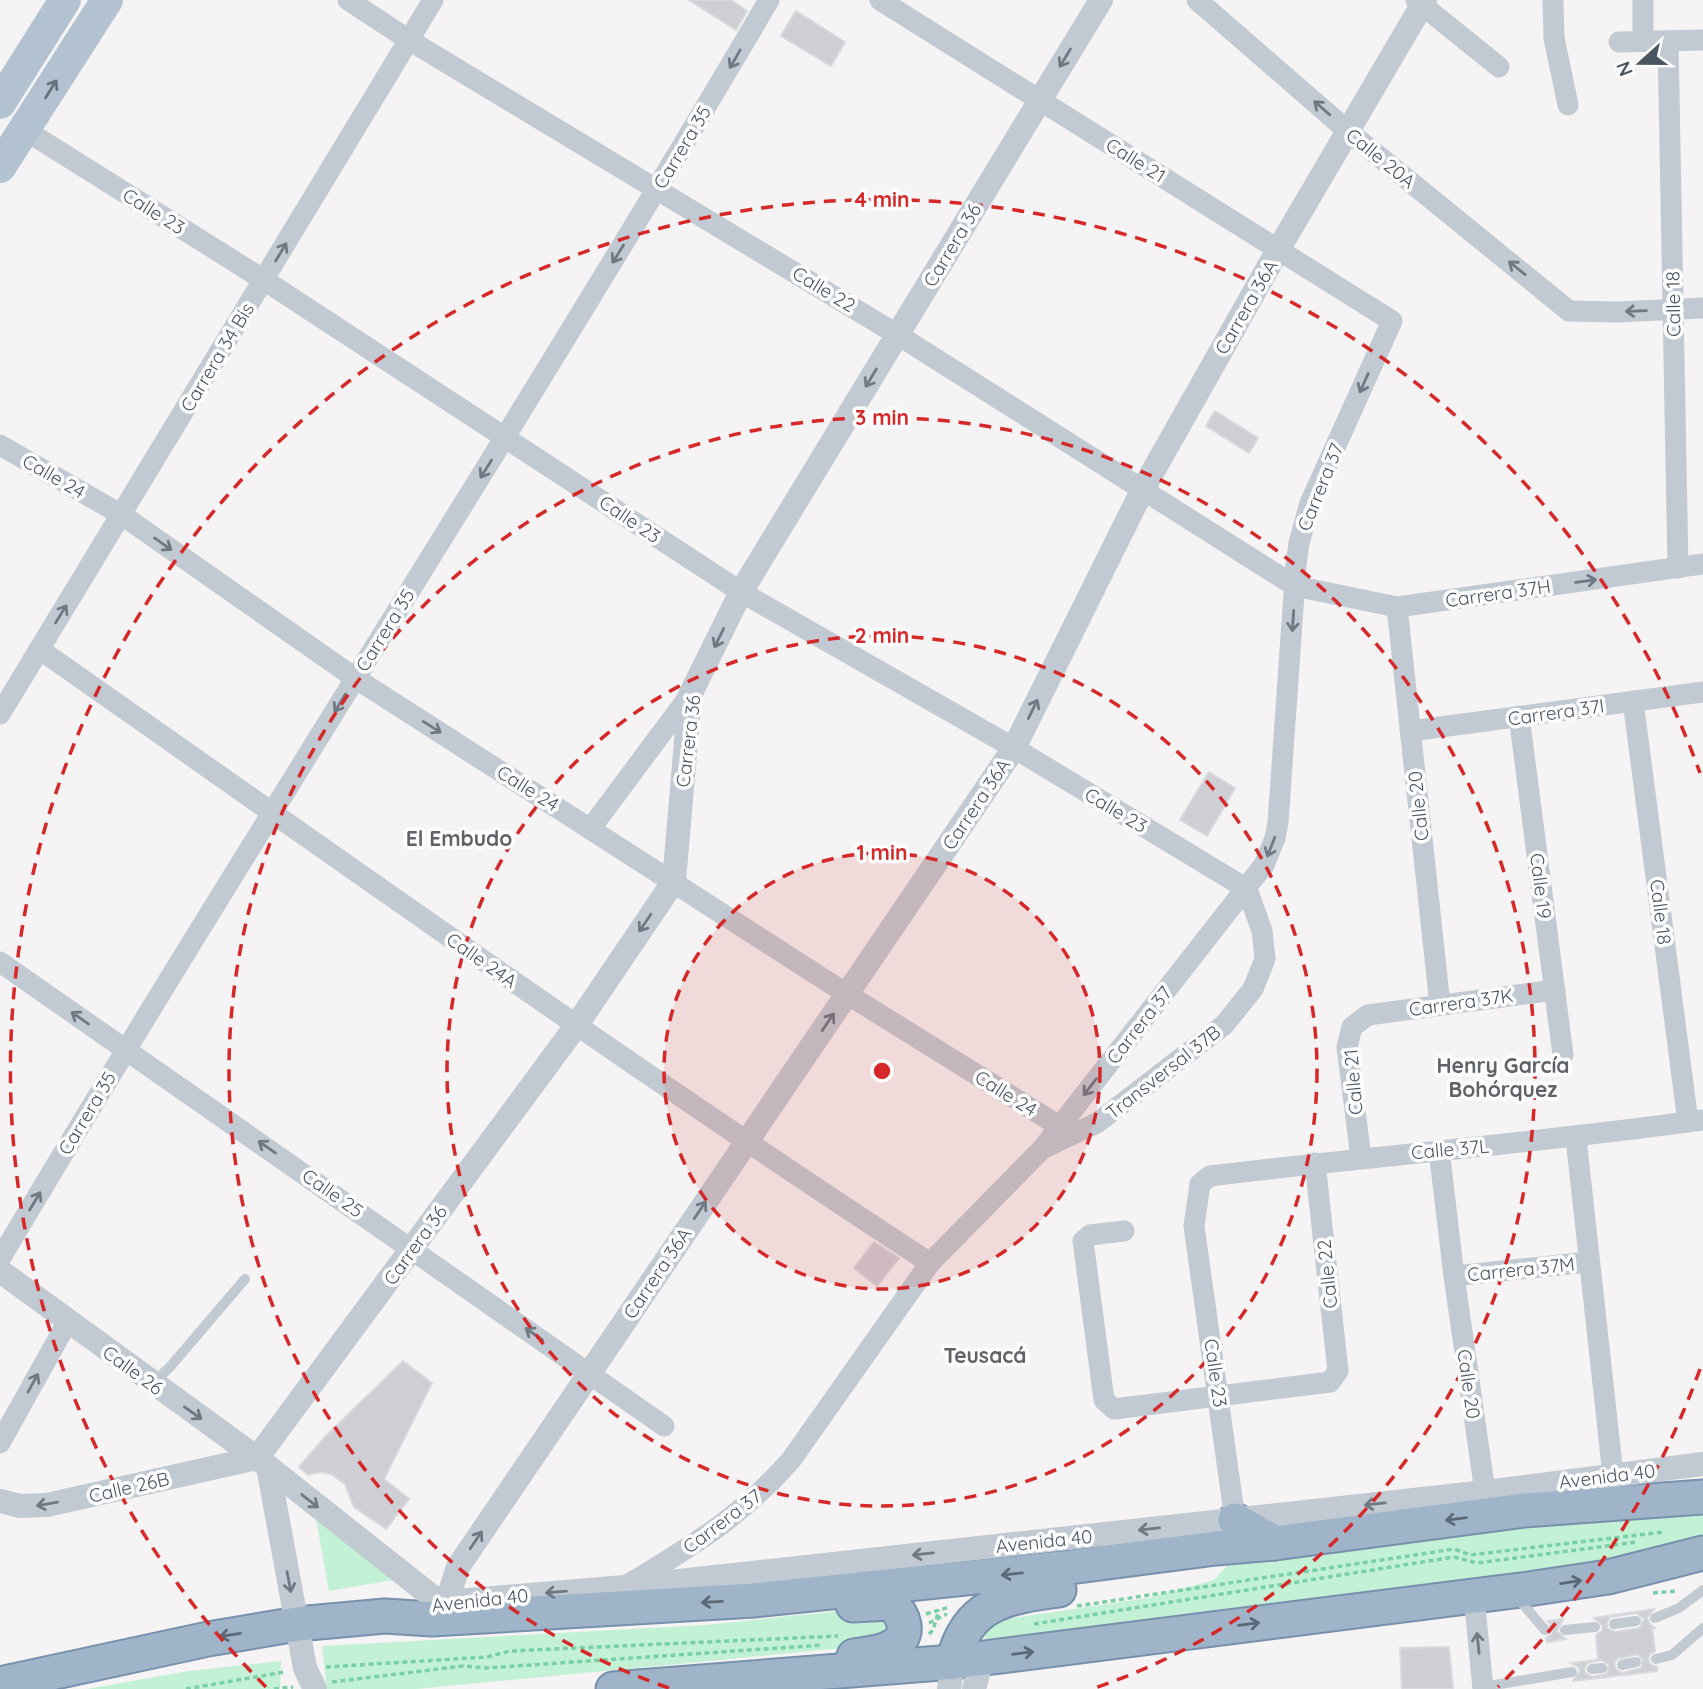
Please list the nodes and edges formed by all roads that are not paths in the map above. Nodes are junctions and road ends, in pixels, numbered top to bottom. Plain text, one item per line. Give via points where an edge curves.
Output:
1 (65, 0) edge
2 (107, 0) edge
3 (348, 0) edge
4 (433, 0) edge
5 (769, 0) edge
6 (880, 0) edge
7 (1101, 0) edge
8 (1197, 0) edge
9 (1552, 0) edge
10 (1643, 0) edge
11 (1421, 2) edge
12 (409, 40) junction
13 (1703, 40) edge
14 (1643, 41) junction
15 (1668, 41) junction
16 (1619, 42) dead end
17 (1499, 67) dead end
18 (1040, 100) junction
19 (0, 103) edge
20 (1568, 105) dead end
21 (25, 130) junction
22 (1349, 132) junction
23 (0, 167) edge
24 (658, 189) junction
25 (1279, 250) junction
26 (264, 280) junction
27 (1703, 308) edge
28 (1673, 310) junction
29 (1392, 321) joint
30 (898, 335) junction
31 (506, 436) junction
32 (0, 445) edge
33 (1143, 489) junction
34 (122, 515) junction
35 (1703, 564) edge
36 (1678, 568) junction
37 (1295, 586) junction
38 (741, 592) junction
39 (1397, 607) junction
40 (40, 649) junction
41 (355, 678) junction
42 (1703, 692) edge
43 (690, 695) junction
44 (1633, 701) junction
45 (0, 714) edge
46 (1519, 716) junction
47 (1410, 731) junction
48 (1014, 748) junction
49 (272, 812) junction
50 (591, 828) junction
51 (674, 881) junction
52 (1247, 889) junction
53 (0, 962) edge
54 (1555, 990) junction
55 (847, 994) junction
56 (1440, 1004) junction
57 (1368, 1015) joint
58 (576, 1026) junction
59 (125, 1049) junction
60 (1563, 1055) dead end
61 (1696, 1121) edge
62 (1059, 1126) junction
63 (1576, 1138) junction
64 (746, 1142) junction
65 (1042, 1149) junction
66 (1439, 1150) junction
67 (1361, 1157) junction
68 (1315, 1163) junction
69 (1200, 1184) joint
70 (1124, 1231) dead end
71 (413, 1248) junction
72 (0, 1259) edge
73 (1589, 1262) junction
74 (930, 1263) junction
75 (0, 1271) edge
76 (1454, 1276) junction
77 (245, 1279) dead end
78 (68, 1321) junction
79 (589, 1373) junction
80 (152, 1384) junction
81 (1220, 1397) junction
82 (664, 1426) dead end
83 (0, 1443) edge
84 (262, 1463) junction
85 (1703, 1464) edge
86 (1613, 1475) junction
87 (1703, 1483) edge
88 (1485, 1492) junction
89 (1703, 1497) edge
90 (0, 1501) edge
91 (1524, 1510) junction
92 (1236, 1520) junction
93 (1275, 1544) junction
94 (1190, 1552) junction
95 (1703, 1553) edge
96 (1703, 1565) edge
97 (1608, 1577) junction
98 (624, 1587) junction
99 (1703, 1590) edge
100 (1512, 1591) junction
101 (1474, 1596) junction
102 (754, 1600) junction
103 (443, 1602) junction
104 (385, 1616) junction
105 (1655, 1618) dead end
106 (1636, 1620) dead end
107 (297, 1624) junction
108 (1614, 1624) dead end
109 (1595, 1627) dead end
110 (1703, 1628) edge
111 (1545, 1630) dead end
112 (1565, 1630) dead end
113 (1656, 1659) dead end
114 (1636, 1662) dead end
115 (1622, 1665) dead end
116 (1573, 1672) dead end
117 (964, 1675) edge
118 (795, 1676) junction
119 (0, 1684) edge
120 (701, 1685) edge
121 (1483, 1688) edge
122 (315, 1689) edge
123 (613, 1689) edge

1 - 19 main road
21 -> 2 main road
3 - 12 street, Calle 22
4 - 12 street, Carrera 34 Bis
5 -> 24 street, Carrera 35
6 - 18 street, Calle 21
7 -> 18 street, Carrera 36
22 -> 8 street, Calle 20A
9 - 20 street via 1554,38
10 - 14 street
11 - 17 street
11 - 22 street, Carrera 36A
12 - 24 street, Calle 22
26 -> 12 street, Carrera 34 Bis
13 - 15 street
14 - 15 street
14 - 16 street
15 - 28 street, Calle 18
18 - 25 street, Calle 21
18 - 30 street, Carrera 36
21 - 23 main road
21 - 26 street, Calle 23
22 - 25 street, Carrera 36A
28 -> 22 street, Calle 20A via 1569,311
24 - 30 street, Calle 22
24 -> 31 street, Carrera 35
25 - 29 street, Calle 21
25 - 33 street, Carrera 36A
26 - 31 street, Calle 23
26 - 34 street, Carrera 34 Bis
27 - 28 street
28 - 36 street, Calle 18
29 -> 37 street, Carrera 37 via 1310,503 1299,543
30 - 33 street, Calle 22
30 -> 38 street, Carrera 36
31 - 38 street, Calle 23
31 -> 41 street, Carrera 35
32 - 34 street, Calle 24
33 - 37 street, Calle 22
48 -> 33 street, Carrera 36A
40 -> 34 street, Carrera 34 Bis
34 -> 41 street, Calle 24
35 - 36 street, Carrera 37H
39 -> 36 street, Carrera 37H
37 - 39 street, Carrera 37H
37 -> 52 street, Carrera 37 via 1278,823 1267,858
38 -> 43 street, Carrera 36
38 - 48 street, Calle 23
39 - 47 street, Calle 20
40 - 45 street, Carrera 34 Bis
40 - 49 street, Calle 24A
41 -> 49 street, Carrera 35
41 -> 50 street, Calle 24
42 - 44 street, Carrera 37I
43 - 50 street
43 - 51 street, Carrera 36
44 - 46 street, Carrera 37I
44 - 61 street, Calle 18
46 - 47 street, Carrera 37I
46 - 54 street, Calle 19
47 - 56 street, Calle 20
48 - 52 street, Calle 23
48 - 55 street, Carrera 36A
49 - 58 street, Calle 24A
49 - 59 street, Carrera 35
50 - 51 street, Calle 24
51 - 55 street, Calle 24
51 -> 58 street, Carrera 36
52 -> 62 street, Carrera 37
52 - 65 street, Transversal 37B via 1262,932 1265,959 1253,989 1224,1025 1097,1123
59 -> 53 street, Calle 25
54 - 56 street, Carrera 37K
54 - 60 street, Calle 19
55 - 62 street, Calle 24
64 -> 55 street, Carrera 36A
56 - 57 street, Carrera 37K
57 - 67 street, Calle 21 via 1352,1027 1347,1046
58 - 64 street, Calle 24A
58 - 71 street, Carrera 36
71 -> 59 street, Calle 25
72 -> 59 street, Carrera 35
61 - 63 street, Calle 37L
62 - 65 street, Carrera 37
63 - 66 street, Calle 37L
63 - 73 street
64 - 74 street, Calle 24A
79 -> 64 street, Carrera 36A
65 - 74 street, Carrera 37
66 - 67 street, Calle 37L
66 - 76 street, Calle 20
67 - 68 street, Calle 37L
68 - 69 street, Calle 37L via 1210,1176
68 - 81 street, Calle 22 via 1338,1371 1329,1382
69 - 81 street, Calle 23 via 1194,1226
70 - 81 street via 1090,1235 1083,1241 1104,1401 1114,1409
79 -> 71 street, Calle 25
71 - 84 street, Carrera 36
73 - 76 street, Carrera 37M
73 - 86 street
74 - 98 street, Carrera 37 via 774,1480 714,1532
75 - 78 street, Calle 26
76 - 88 street, Calle 20
77 - 80 lane
78 - 80 street, Calle 26
83 -> 78 street
79 - 82 street, Calle 25
103 -> 79 street, Carrera 36A via 458,1567
80 -> 84 street, Calle 26
81 - 92 street, Calle 23
84 -> 90 street, Calle 26B via 47,1505
84 -> 103 street, Calle 26
84 -> 107 street
85 - 86 street, Avenida 40
86 - 88 street, Avenida 40
87 - 91 highway
88 -> 92 street, Avenida 40
89 - 91 highway, Avenida 40
91 -> 93 highway, Avenida 40
92 - 93 highway
92 -> 98 street, Avenida 40
93 - 94 highway, Avenida 40
94 -> 102 highway, Avenida 40
94 - 117 highway via 1144,1579 1020,1595 995,1603 976,1616 963,1633
95 - 97 highway
96 - 97 highway
100 -> 97 highway
98 -> 103 street, Avenida 40
99 - 105 lane
100 - 101 highway
100 - 111 lane
117 -> 101 highway
121 -> 101 street
102 -> 104 highway, Avenida 40 via 432,1619
102 - 118 highway via 789,1614 876,1603 891,1603 901,1612 904,1634 894,1646 822,1663
103 - 104 street, Avenida 40
104 - 107 highway, Avenida 40
106 - 108 lane
107 -> 119 highway, Avenida 40
107 - 122 street via 305,1668
109 - 112 lane
110 - 113 lane via 1672,1655
114 - 115 lane
116 - 121 lane
117 - 118 highway
118 - 120 highway
120 - 123 highway

